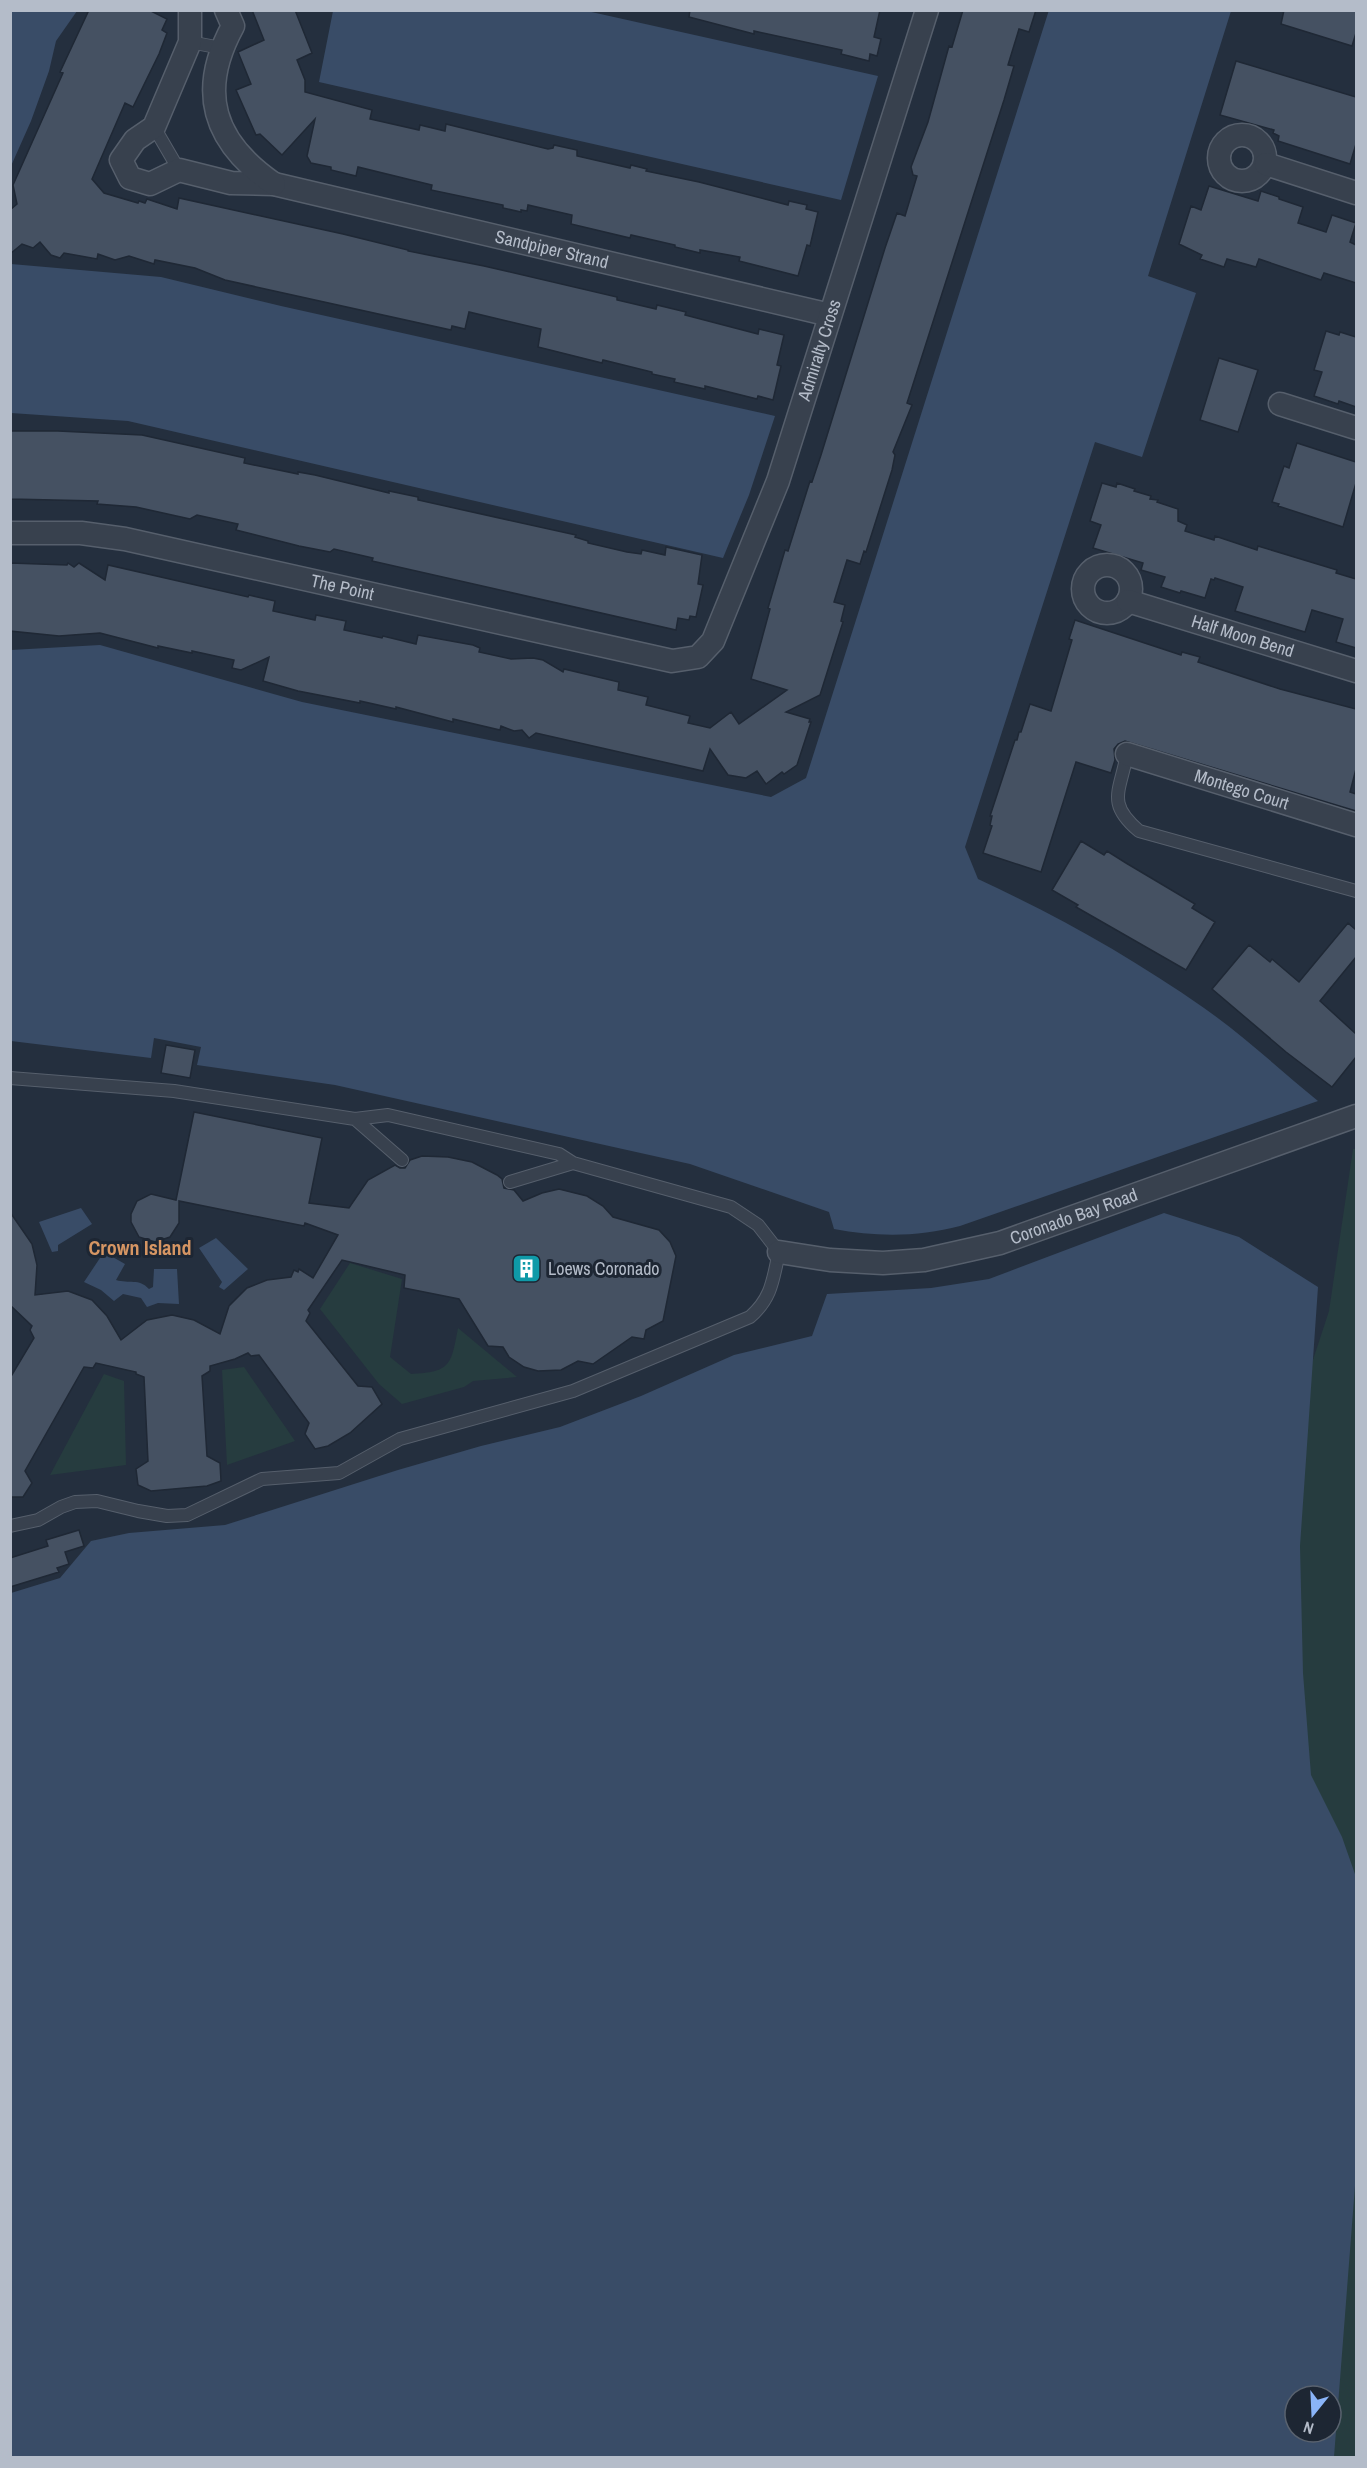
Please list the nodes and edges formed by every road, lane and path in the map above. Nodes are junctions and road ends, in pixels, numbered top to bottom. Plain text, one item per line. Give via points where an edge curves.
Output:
1 (190, 10) edge
2 (226, 10) edge
3 (927, 10) edge
4 (190, 42) junction
5 (221, 48) junction
6 (154, 127) junction
7 (1266, 164) dead end
8 (179, 170) junction
9 (274, 184) junction
10 (1356, 192) edge
11 (830, 315) junction
12 (1280, 404) dead end
13 (1356, 428) edge
14 (10, 533) edge
15 (1128, 601) dead end
16 (672, 662) joint
17 (1356, 671) edge
18 (1127, 754) joint
19 (1356, 825) edge
20 (1356, 891) edge
21 (10, 1078) edge
22 (1356, 1116) edge
23 (355, 1119) junction
24 (402, 1160) dead end
25 (573, 1163) junction
26 (510, 1182) dead end
27 (779, 1252) junction
28 (10, 1526) edge

1 - 4 street
2 - 5 street, Sandpiper Strand via 232,26
3 - 11 street, Admiralty Cross
4 - 5 lane
4 - 6 street
5 - 9 street, Sandpiper Strand via 214,88 219,125 250,168
6 - 8 lane
6 - 8 street via 135,140 121,160 130,178 150,184
7 - 10 street
8 - 9 street, Sandpiper Strand via 231,183
9 - 11 street, Sandpiper Strand
11 - 16 street, Admiralty Cross via 778,481 713,640 698,657
12 - 13 street
14 - 16 street, The Point via 81,533 125,539
15 - 17 street, Half Moon Bend
18 - 19 street, Montego Court
18 - 20 lane via 1116,801 1123,817 1139,831
21 - 23 lane via 174,1091
22 - 27 street, Coronado Bay Road via 1000,1244 924,1260 883,1263
23 - 24 lane
23 - 25 lane via 388,1115 559,1154
25 - 26 lane
25 - 27 lane via 731,1207 758,1225
27 - 28 lane via 770,1293 750,1317 573,1391 400,1439 339,1473 262,1479 188,1515 157,1514 97,1501 75,1502 38,1520

